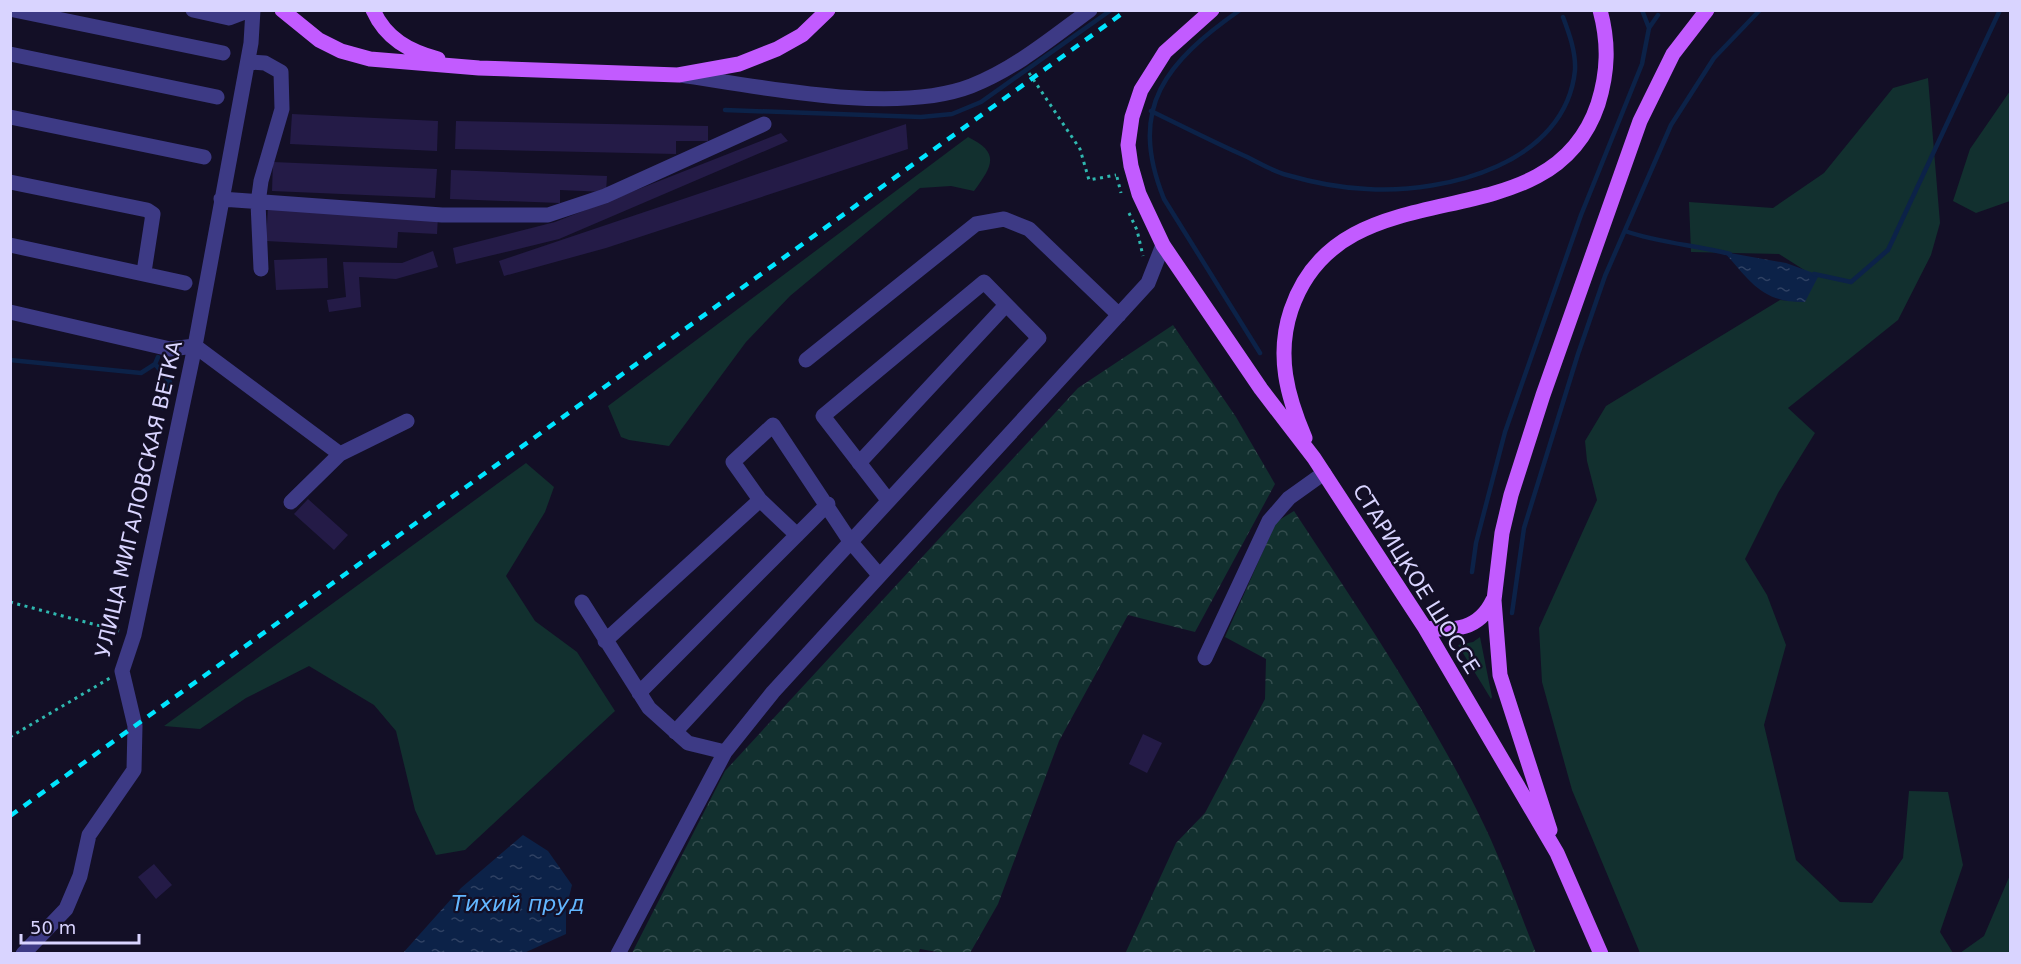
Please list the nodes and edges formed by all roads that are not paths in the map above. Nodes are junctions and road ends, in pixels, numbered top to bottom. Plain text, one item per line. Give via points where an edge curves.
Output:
1 (14, 10) edge
2 (193, 10) edge
3 (252, 10) edge
4 (282, 10) edge
5 (373, 10) edge
6 (828, 10) edge
7 (1090, 10) edge
8 (1212, 10) edge
9 (1600, 10) edge
10 (1707, 10) edge
11 (223, 53) dead end
12 (10, 54) edge
13 (248, 62) junction
14 (479, 68) junction
15 (678, 75) junction
16 (217, 97) dead end
17 (10, 117) edge
18 (764, 124) dead end
19 (204, 157) dead end
20 (10, 182) edge
21 (221, 199) junction
22 (258, 203) junction
23 (10, 245) edge
24 (1163, 245) junction
25 (261, 269) dead end
26 (144, 272) junction
27 (185, 283) dead end
28 (1006, 305) junction
29 (10, 312) edge
30 (1119, 315) junction
31 (195, 346) junction
32 (806, 360) dead end
33 (407, 421) dead end
34 (340, 454) junction
35 (1314, 458) junction
36 (860, 463) junction
37 (1324, 472) junction
38 (760, 500) junction
39 (888, 500) junction
40 (291, 502) dead end
41 (828, 504) junction
42 (797, 535) junction
43 (850, 541) junction
44 (879, 575) junction
45 (1494, 600) junction
46 (582, 602) dead end
47 (1425, 627) junction
48 (605, 641) junction
49 (1205, 658) dead end
50 (639, 693) junction
51 (675, 732) junction
52 (725, 752) junction
53 (1557, 853) junction
54 (23, 954) edge
55 (618, 954) edge
56 (1601, 954) edge

1 - 11 street
2 - 3 street via 229,18
3 - 13 street, УЛИЦА МИГАЛОВСКАЯ ВЕТКА
4 - 14 main road via 313,36 341,51 370,59
5 - 14 main road via 389,36 404,47
6 - 15 main road via 802,35 777,49 739,64
7 - 15 street via 995,76 939,95 821,95
8 - 24 main road, СТАРИЦКОЕ ШОССЕ via 1157,63 1141,90 1129,130 1133,177
9 - 35 main road via 1607,54 1600,96 1586,129 1555,164 1498,194 1390,218 1357,231 1326,254 1299,288 1286,329 1283,362 1288,392
10 - 45 main road via 1669,61 1640,121 1511,495
12 - 16 street
13 - 21 street, УЛИЦА МИГАЛОВСКАЯ ВЕТКА
13 - 22 street via 265,63 281,72 282,109
14 - 15 main road
17 - 19 street
18 - 22 street via 605,196 548,215 442,215
20 - 26 street via 153,214
21 - 22 street
21 - 31 street, УЛИЦА МИГАЛОВСКАЯ ВЕТКА
22 - 25 street
23 - 26 street
24 - 30 street via 1148,283
24 - 35 main road, СТАРИЦКОЕ ШОССЕ via 1261,389
26 - 27 street
28 - 36 street
28 - 36 street via 984,282 823,416
28 - 39 street via 1039,338
29 - 31 street via 170,349
30 - 32 street via 1029,229 1004,219 976,224
30 - 44 street
31 - 34 street
31 - 54 street, УЛИЦА МИГАЛОВСКАЯ ВЕТКА via 134,635 122,671 135,726 134,770 89,835 80,876 66,909
33 - 34 street
34 - 40 street
35 - 37 main road, СТАРИЦКОЕ ШОССЕ
36 - 39 street
37 - 47 main road, СТАРИЦКОЕ ШОССЕ
37 - 49 street via 1289,498 1269,521
38 - 41 street via 733,462 773,425
38 - 42 street
38 - 48 street
39 - 43 street
41 - 42 street
41 - 43 street
42 - 50 street
43 - 44 street
43 - 51 street
44 - 52 street via 773,692
45 - 47 main road via 1486,614 1468,626 1454,630
45 - 53 main road via 1497,659 1504,693
46 - 48 street
47 - 53 main road, СТАРИЦКОЕ ШОССЕ
48 - 50 street
50 - 51 street
51 - 52 street via 688,743
52 - 55 street
53 - 56 main road, СТАРИЦКОЕ ШОССЕ

